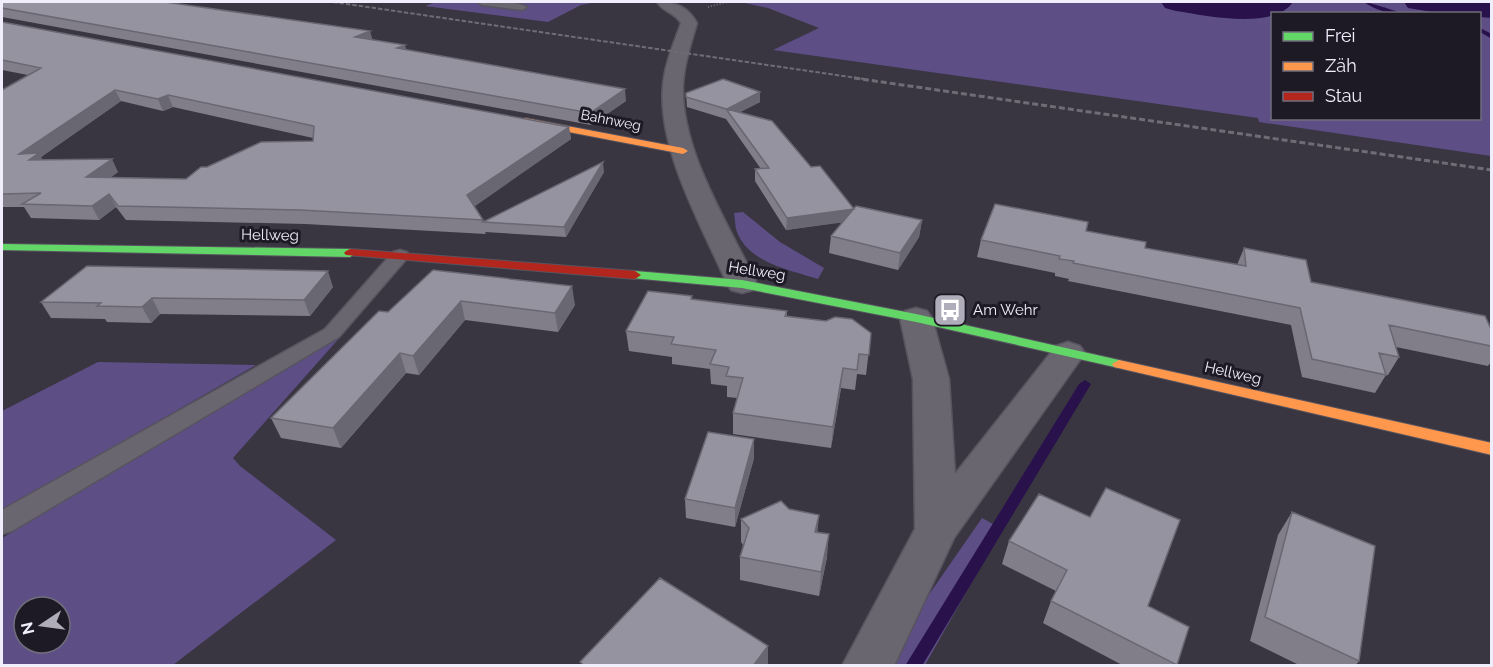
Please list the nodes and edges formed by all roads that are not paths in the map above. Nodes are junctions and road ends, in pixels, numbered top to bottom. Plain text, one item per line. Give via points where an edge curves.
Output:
1 (482, 2) edge
2 (664, 2) edge
3 (522, 7) dead end
4 (509, 118) edge
5 (683, 151) junction
6 (2, 247) edge
7 (400, 256) junction
8 (742, 284) junction
9 (915, 318) junction
10 (1068, 353) junction
11 (1491, 449) edge
12 (2, 523) edge
13 (937, 529) junction
14 (867, 666) edge

1 - 3 lane
2 - 5 street via 684,14 689,23 673,94
4 - 5 street, Bahnweg
5 - 8 street
6 - 7 street, Hellweg
7 - 8 street, Hellweg
7 - 12 lane via 332,333
8 - 9 street, Hellweg
9 - 10 street, Hellweg
9 - 13 street via 931,379
10 - 11 street, Hellweg
10 - 13 street
13 - 14 street

